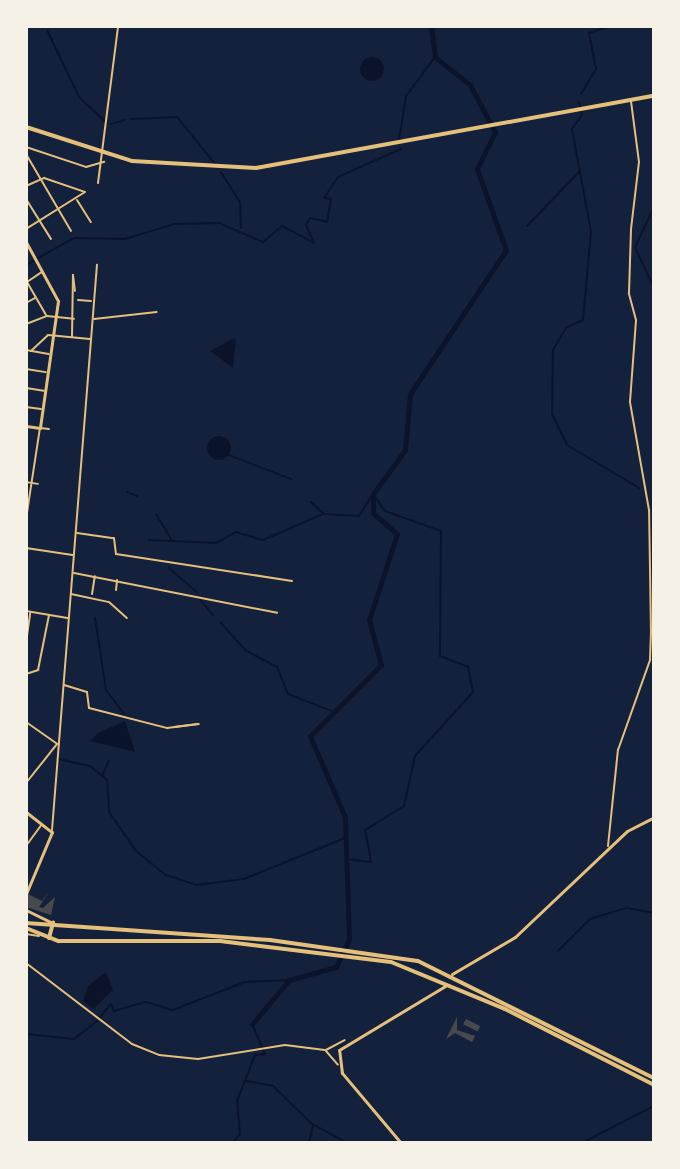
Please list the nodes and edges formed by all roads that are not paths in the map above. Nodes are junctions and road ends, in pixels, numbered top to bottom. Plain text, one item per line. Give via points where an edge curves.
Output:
1 (118, 26) edge
2 (654, 96) edge
3 (631, 101) junction
4 (26, 127) edge
5 (26, 147) edge
6 (26, 154) edge
7 (106, 155) junction
8 (104, 162) junction
9 (40, 178) junction
10 (98, 183) dead end
11 (26, 186) edge
12 (26, 199) edge
13 (77, 199) junction
14 (58, 210) junction
15 (40, 221) junction
16 (91, 222) dead end
17 (26, 229) edge
18 (71, 231) dead end
19 (51, 239) dead end
20 (26, 242) edge
21 (28, 249) edge
22 (97, 265) dead end
23 (43, 272) junction
24 (26, 282) edge
25 (76, 292) dead end
26 (35, 297) junction
27 (76, 300) junction
28 (94, 301) junction
29 (26, 303) edge
30 (157, 312) dead end
31 (47, 316) junction
32 (55, 316) junction
33 (74, 319) junction
34 (92, 319) junction
35 (26, 324) edge
36 (53, 334) junction
37 (72, 337) junction
38 (90, 339) junction
39 (26, 350) edge
40 (31, 351) junction
41 (50, 354) junction
42 (26, 369) edge
43 (48, 373) junction
44 (26, 388) edge
45 (45, 392) junction
46 (26, 407) edge
47 (42, 409) junction
48 (26, 426) edge
49 (40, 428) junction
50 (49, 429) dead end
51 (26, 482) edge
52 (31, 483) junction
53 (38, 484) dead end
54 (26, 519) edge
55 (75, 532) junction
56 (26, 548) edge
57 (74, 555) junction
58 (72, 573) junction
59 (95, 576) junction
60 (117, 580) junction
61 (292, 581) dead end
62 (116, 590) dead end
63 (70, 594) junction
64 (92, 594) dead end
65 (28, 612) edge
66 (277, 613) dead end
67 (49, 615) junction
68 (68, 618) junction
69 (127, 618) dead end
70 (26, 643) edge
71 (26, 674) edge
72 (63, 684) junction
73 (26, 722) edge
74 (173, 726) junction
75 (58, 743) junction
76 (26, 783) edge
77 (26, 812) edge
78 (654, 817) edge
79 (42, 824) junction
80 (52, 832) junction
81 (26, 846) edge
82 (608, 848) junction
83 (26, 894) edge
84 (26, 910) edge
85 (43, 919) junction
86 (26, 925) edge
87 (52, 925) junction
88 (41, 927) junction
89 (67, 929) junction
90 (26, 934) edge
91 (40, 934) junction
92 (49, 938) junction
93 (68, 942) junction
94 (339, 950) junction
95 (349, 952) junction
96 (26, 963) edge
97 (441, 969) junction
98 (452, 974) junction
99 (434, 980) junction
100 (445, 986) junction
101 (429, 990) junction
102 (345, 1040) junction
103 (325, 1050) junction
104 (338, 1065) junction
105 (654, 1078) edge
106 (654, 1085) edge
107 (401, 1143) edge

1 - 7 street
2 - 3 highway
3 - 7 highway via 275,167 198,168
3 - 82 street via 639,162 631,229 629,293 636,320 630,402 651,534 651,646 618,750
4 - 7 highway
5 - 8 street via 83,166
6 - 9 street
7 - 8 street
8 - 10 street
9 - 11 street
9 - 13 street via 85,192
9 - 14 street
12 - 15 street
13 - 14 street
13 - 16 street
14 - 15 street
14 - 18 street
15 - 17 street
15 - 19 street
20 - 21 street
21 - 23 street
22 - 28 street
23 - 24 street
23 - 32 street via 57,297
24 - 26 street
25 - 27 street
26 - 29 street
26 - 31 street
27 - 28 street
27 - 33 street
28 - 34 street
30 - 34 street
31 - 32 street
31 - 35 street
32 - 33 street
32 - 36 street
33 - 37 street
34 - 38 street
36 - 37 street
36 - 40 street
36 - 41 street
37 - 38 street
38 - 55 street
39 - 40 street
40 - 41 street
41 - 43 street
42 - 43 street
43 - 45 street
44 - 45 street
45 - 47 street
46 - 47 street
47 - 49 street
48 - 49 street
49 - 50 street
49 - 52 street
51 - 52 street
52 - 53 street
52 - 54 street
55 - 57 street
55 - 61 street via 114,538 116,554
56 - 57 street
57 - 58 street
58 - 59 street
58 - 63 street
59 - 60 street
59 - 64 street
60 - 62 street
60 - 66 street
63 - 68 street
63 - 69 street via 109,602
65 - 67 street
65 - 70 street
67 - 68 street
67 - 71 street via 38,670
68 - 72 street
72 - 74 street via 87,692 89,708
72 - 75 street
73 - 75 street
74 - 74 street via 187,729 199,724 182,722
75 - 76 street
75 - 80 street
77 - 79 street
78 - 82 street
79 - 80 street
79 - 81 street
80 - 83 street
82 - 98 street via 515,937
84 - 85 street
85 - 87 street
85 - 88 highway
86 - 88 highway
86 - 91 highway
87 - 88 highway
87 - 89 highway
87 - 92 highway
89 - 93 highway
89 - 94 highway
90 - 91 street
91 - 92 highway
92 - 93 highway
93 - 94 highway via 205,940
94 - 95 highway
95 - 97 highway
95 - 99 highway
96 - 103 street via 132,1044 159,1055 198,1059 285,1045
97 - 98 highway
97 - 99 highway
98 - 100 highway
98 - 105 highway
99 - 100 highway
99 - 101 street
100 - 101 street
100 - 106 highway
101 - 102 street
102 - 103 street
102 - 104 street
103 - 104 street
104 - 107 street

